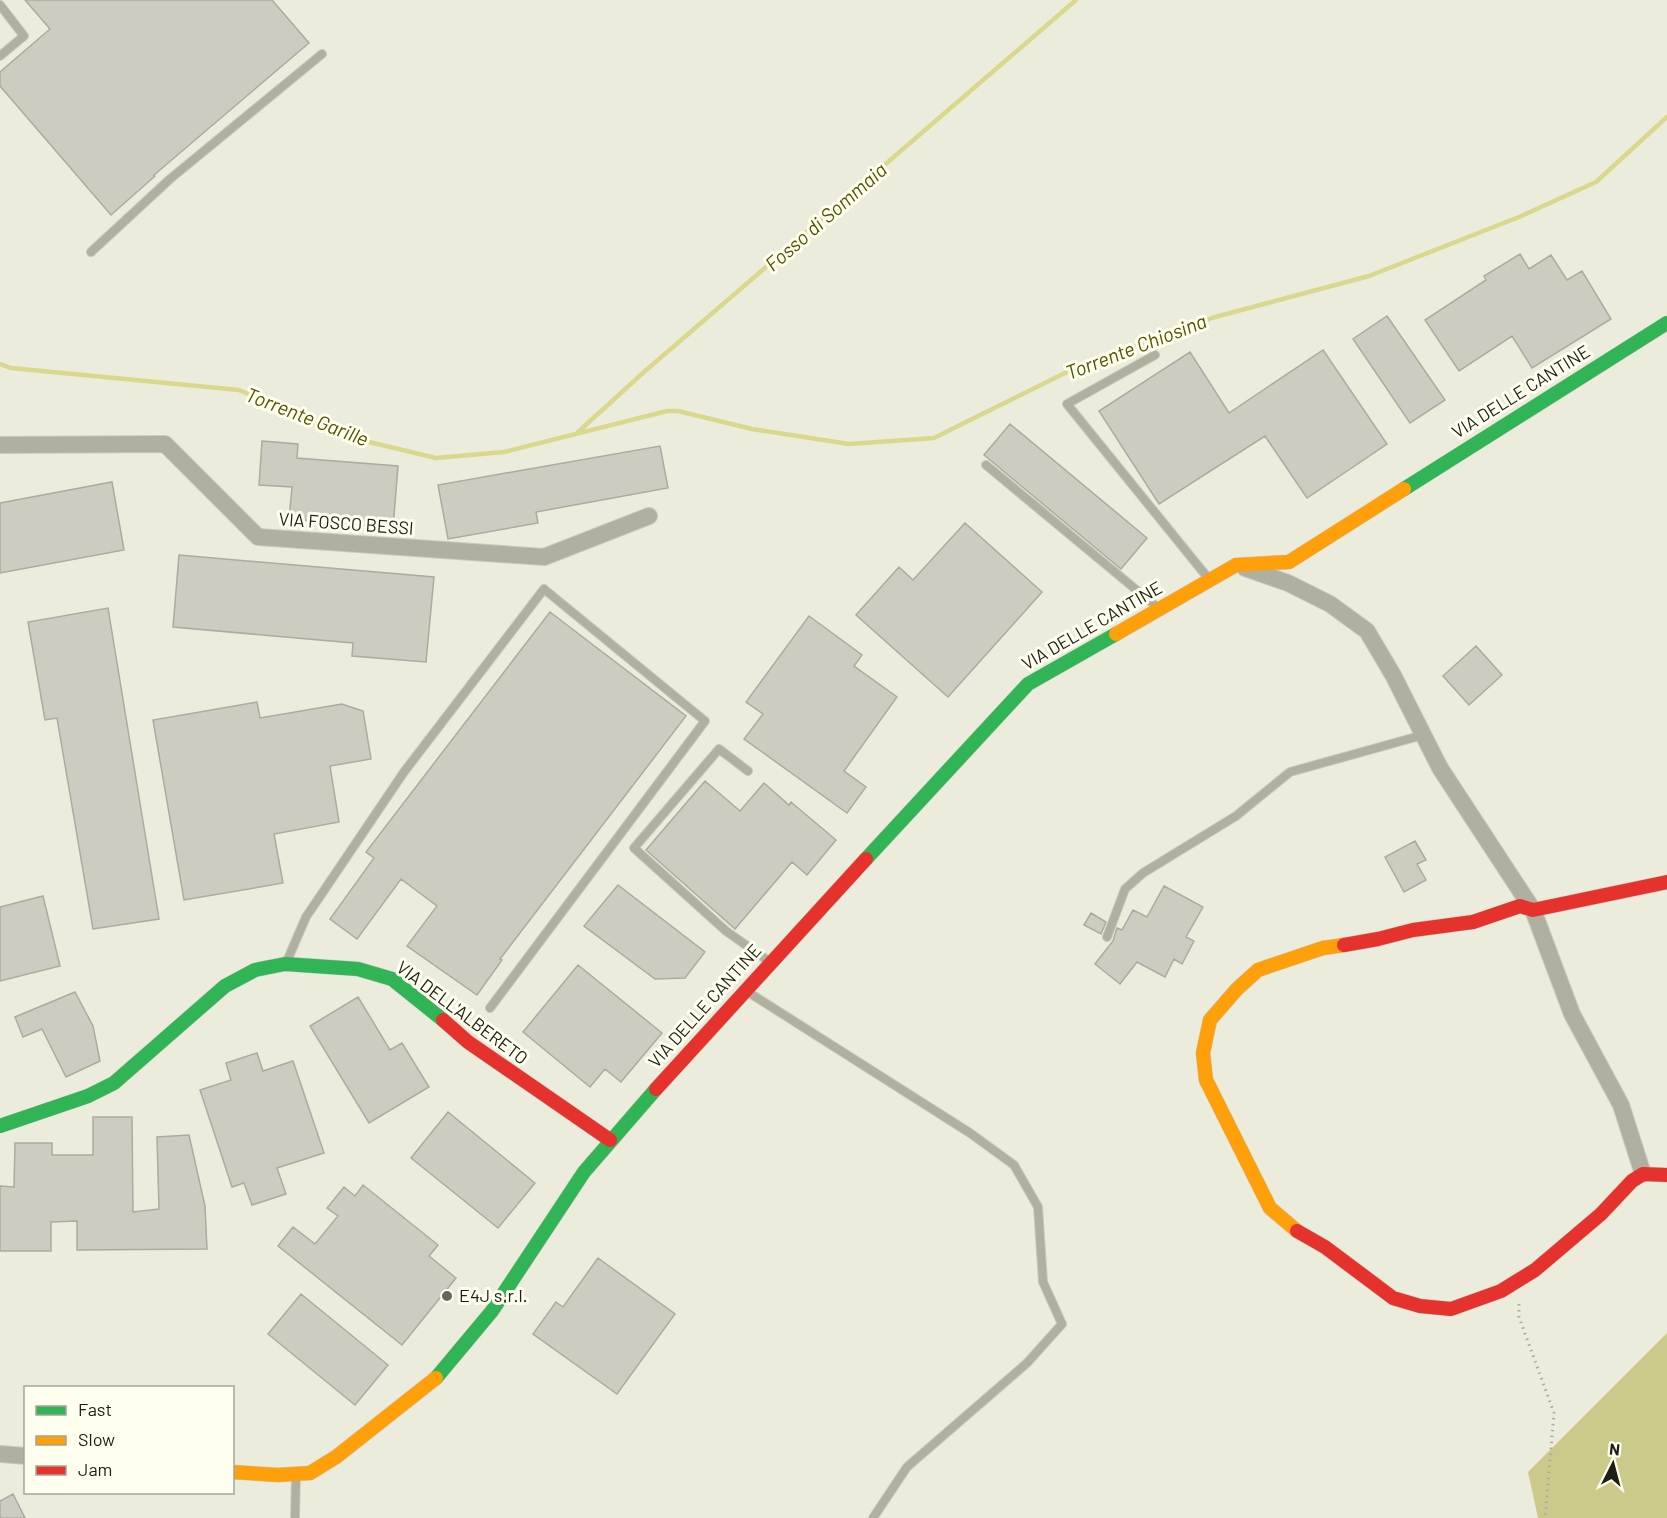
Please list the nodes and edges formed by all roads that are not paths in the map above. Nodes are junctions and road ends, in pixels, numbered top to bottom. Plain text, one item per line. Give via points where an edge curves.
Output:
1 (0, 4) edge
2 (322, 54) dead end
3 (0, 56) edge
4 (91, 252) dead end
5 (1667, 323) edge
6 (1155, 355) dead end
7 (0, 445) edge
8 (986, 465) dead end
9 (649, 516) dead end
10 (1236, 565) junction
11 (1210, 580) junction
12 (1159, 609) junction
13 (1424, 735) junction
14 (748, 771) dead end
15 (1667, 882) edge
16 (1533, 910) junction
17 (1107, 937) dead end
18 (770, 962) junction
19 (285, 964) junction
20 (745, 990) junction
21 (490, 1008) dead end
22 (0, 1126) edge
23 (610, 1140) junction
24 (1643, 1174) junction
25 (1667, 1175) edge
26 (0, 1454) edge
27 (24, 1456) edge
28 (234, 1472) edge
29 (296, 1474) junction
30 (295, 1518) edge
31 (873, 1518) edge

1 - 3 lane via 24,36
2 - 4 lane via 170,178
5 - 10 street, VIA DELLE CANTINE via 1289,562
6 - 11 lane via 1067,404
7 - 9 street, VIA FOSCO BESSI via 165,444 258,537 544,557
8 - 12 lane
10 - 11 street, VIA DELLE CANTINE
10 - 13 street via 1288,583 1330,604 1367,631
11 - 12 street, VIA DELLE CANTINE
12 - 18 street, VIA DELLE CANTINE via 1028,684
13 - 16 street via 1440,768
13 - 17 lane via 1290,772 1236,816 1143,873 1125,889
14 - 18 lane via 719,749 634,848 726,931
15 - 16 street
16 - 24 street via 1572,1014 1621,1105
16 - 24 street via 1520,906 1473,922 1323,948 1258,970 1210,1020 1203,1053 1206,1080 1270,1208 1293,1229 1393,1298 1420,1306 1451,1309 1501,1291 1535,1270
18 - 20 street, VIA DELLE CANTINE
19 - 21 lane via 306,917 404,771 544,589 705,721
19 - 22 street, VIA DELL'ALBERETO via 255,970 225,986 114,1083
19 - 23 street, VIA DELL'ALBERETO via 358,969 392,979 468,1042
20 - 23 street, VIA DELLE CANTINE
20 - 31 lane via 1014,1164 1038,1207 1043,1282 1062,1324 1027,1363 907,1467
23 - 29 street, VIA DELLE CANTINE via 584,1172 492,1311 438,1376 336,1457 310,1473
24 - 25 street
26 - 27 street
28 - 29 street, VIA DELLE CANTINE
29 - 30 lane

